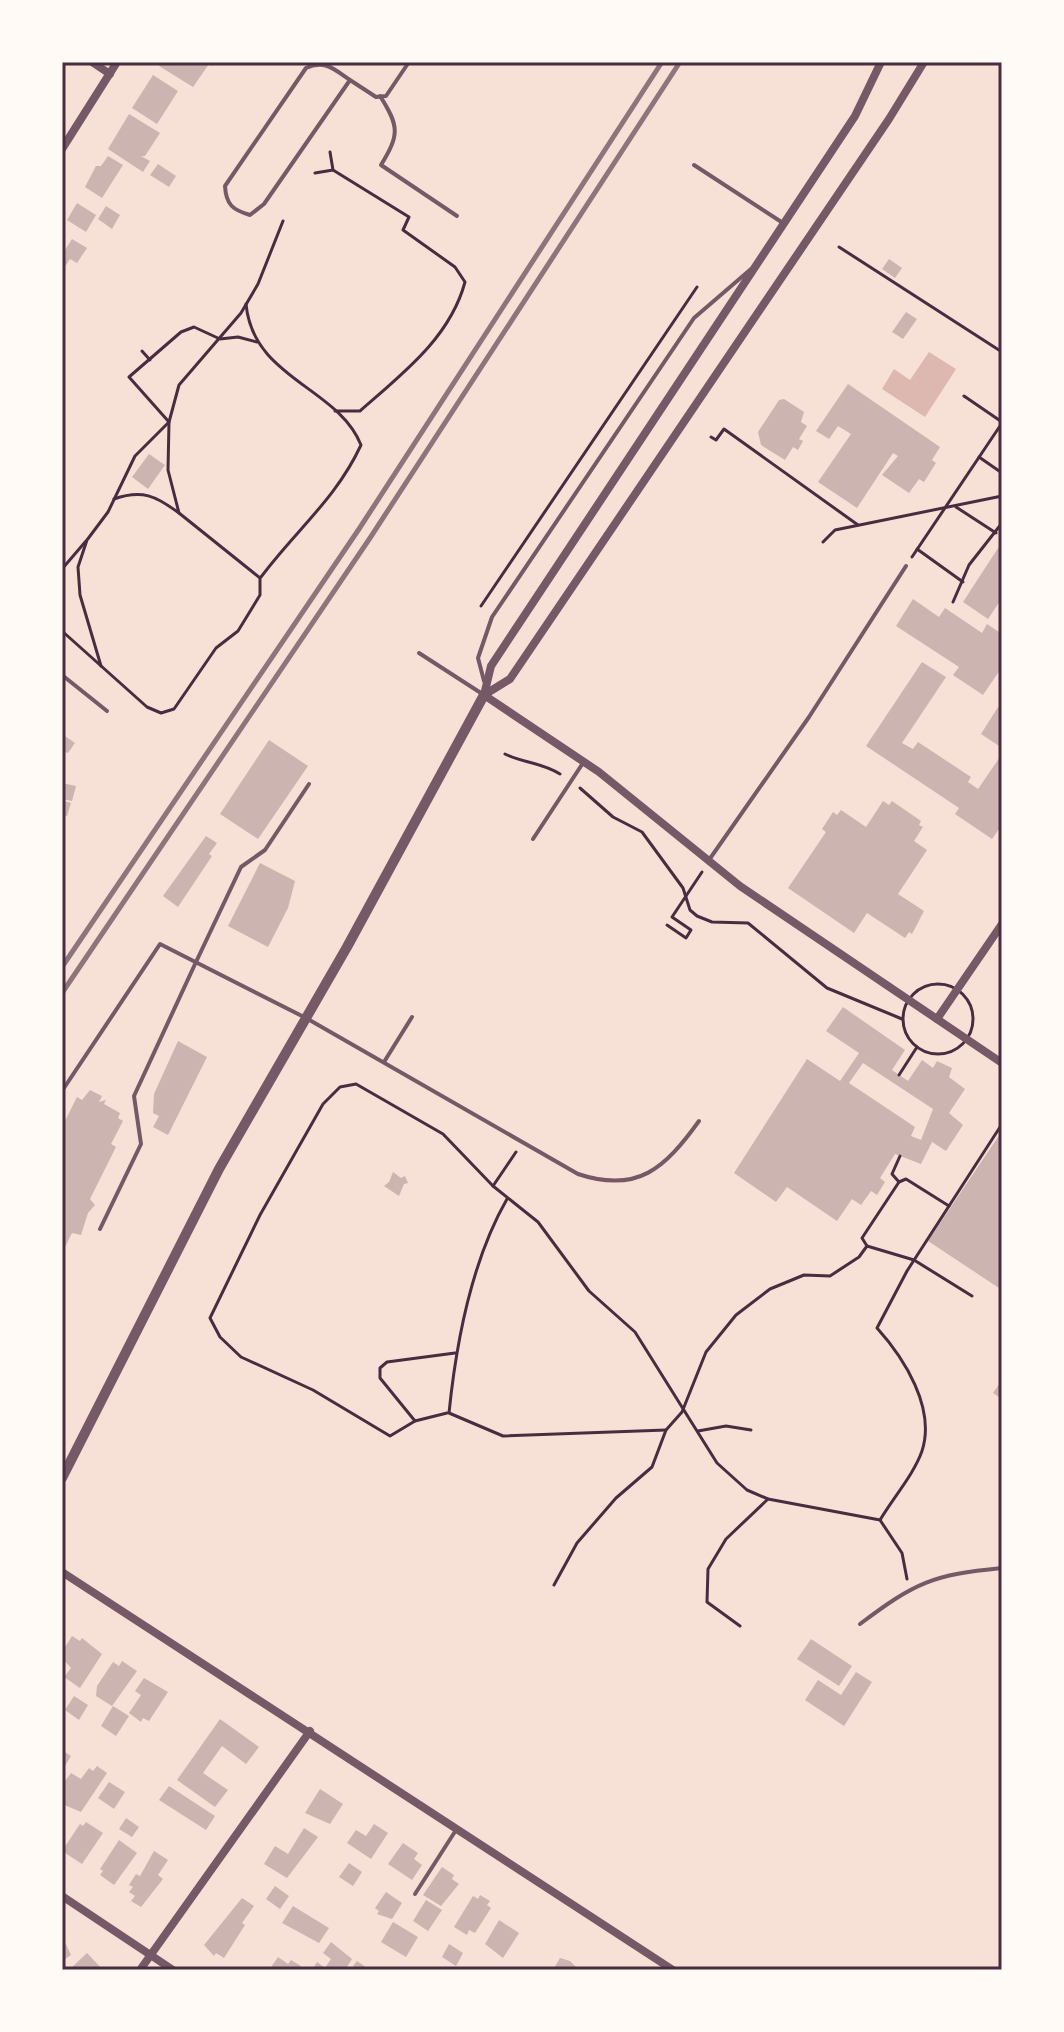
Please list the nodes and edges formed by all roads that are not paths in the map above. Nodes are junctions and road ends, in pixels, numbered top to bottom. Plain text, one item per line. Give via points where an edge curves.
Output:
1 (92, 62) edge
2 (117, 62) edge
3 (409, 62) edge
4 (881, 62) edge
5 (924, 62) edge
6 (110, 74) junction
7 (350, 80) junction
8 (380, 96) junction
9 (62, 149) edge
10 (694, 165) dead end
11 (457, 216) dead end
12 (783, 223) junction
13 (756, 265) junction
14 (906, 566) road end
15 (419, 653) dead end
16 (62, 675) edge
17 (485, 690) junction
18 (107, 711) dead end
19 (584, 761) junction
20 (309, 784) dead end
21 (533, 839) dead end
22 (708, 862) junction
23 (1002, 924) edge
24 (196, 962) junction
25 (412, 1017) dead end
26 (306, 1018) junction
27 (937, 1019) junction
28 (384, 1062) junction
29 (1002, 1063) edge
30 (62, 1091) edge
31 (699, 1121) dead end
32 (100, 1229) dead end
33 (62, 1478) edge
34 (1002, 1568) edge
35 (62, 1572) edge
36 (860, 1624) dead end
37 (310, 1731) junction
38 (456, 1830) junction
39 (415, 1894) dead end
40 (62, 1896) edge
41 (151, 1955) junction
42 (140, 1970) edge
43 (173, 1970) edge
44 (673, 1970) edge

1 - 6 street
2 - 6 street
3 - 8 lane via 386,96
4 - 12 street via 855,116
5 - 17 street via 510,679
6 - 9 street
7 - 7 lane via 264,204 250,215 235,210 226,199 225,186 306,68 326,64
7 - 8 lane
8 - 11 lane via 394,117 396,140 381,165
10 - 12 lane
12 - 13 street
13 - 17 street via 491,666
13 - 17 lane via 694,318 492,617 478,658
14 - 22 lane
15 - 17 lane
16 - 18 lane
17 - 19 street
17 - 26 street
19 - 21 lane
19 - 22 street
20 - 24 lane via 265,850 241,867
22 - 27 street
23 - 27 street
24 - 26 lane
24 - 30 lane via 160,944
24 - 32 lane via 134,1096 141,1144
25 - 28 lane
26 - 28 lane
26 - 33 street via 219,1169
27 - 29 street
28 - 31 lane via 578,1174 614,1182 665,1164
34 - 36 lane via 953,1573 909,1588
35 - 37 street
37 - 38 street
37 - 41 street
38 - 39 lane
38 - 44 street
40 - 41 street
41 - 42 street
41 - 43 street

